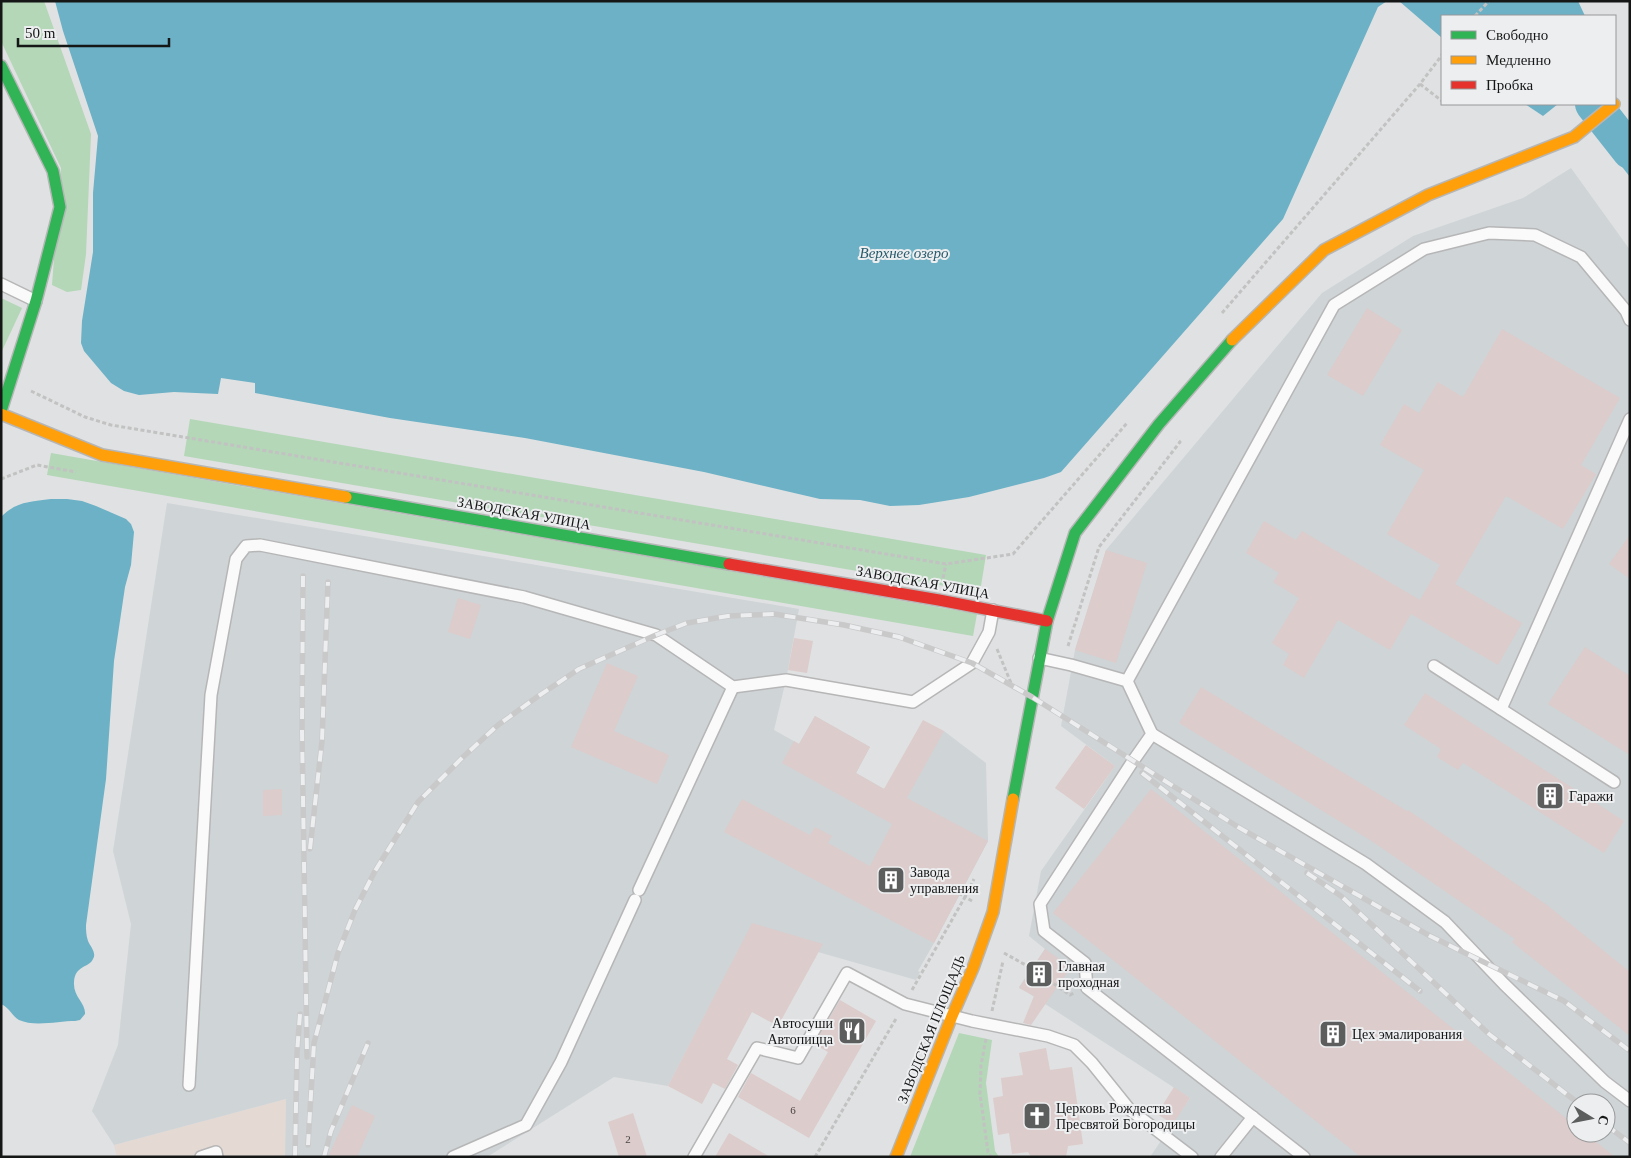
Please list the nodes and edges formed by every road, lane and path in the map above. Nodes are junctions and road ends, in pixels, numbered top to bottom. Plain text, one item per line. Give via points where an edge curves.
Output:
1 (1489, 1) edge
2 (1477, 15) edge
3 (1441, 55) edge
4 (1, 66) edge
5 (1420, 84) junction
6 (1441, 100) edge
7 (1613, 105) edge
8 (1, 284) edge
9 (36, 301) junction
10 (1218, 317) dead end
11 (1630, 320) edge
12 (11, 380) junction
13 (1, 412) edge
14 (1134, 415) dead end
15 (1630, 419) edge
16 (1159, 424) junction
17 (86, 473) dead end
18 (1, 479) edge
19 (993, 610) junction
20 (1047, 621) junction
21 (989, 632) junction
22 (1066, 651) dead end
23 (1039, 658) junction
24 (1434, 666) dead end
25 (1127, 681) junction
26 (1012, 685) dead end
27 (733, 688) junction
28 (1501, 709) junction
29 (1152, 734) junction
30 (1614, 782) dead end
31 (978, 872) dead end
32 (960, 894) dead end
33 (965, 897) junction
34 (993, 912) junction
35 (1006, 945) dead end
36 (1004, 953) junction
37 (1087, 988) junction
38 (904, 1004) junction
39 (952, 1016) junction
40 (990, 1025) junction
41 (189, 1085) dead end
42 (1630, 1101) edge
43 (1253, 1117) junction
44 (988, 1152) junction
45 (201, 1157) edge
46 (218, 1157) edge
47 (453, 1157) edge
48 (694, 1157) edge
49 (815, 1157) edge
50 (896, 1157) edge
51 (986, 1157) edge
52 (991, 1157) edge
53 (1192, 1157) edge
54 (1221, 1157) edge
55 (1304, 1157) edge

1 - 2 path
3 - 5 path
4 - 9 main road via 53,171 60,207
5 - 6 path
5 - 10 path
7 - 16 main road, ЗАВОДСКАЯ ПЛОЩАДЬ via 1574,137 1428,195 1324,250 1236,336
8 - 9 lane
9 - 12 main road
11 - 25 lane via 1580,257 1535,235 1526,234 1489,233 1424,249 1334,305
12 - 13 main road
12 - 14 path via 85,417 110,425 946,564 1013,554
13 - 19 main road, ЗАВОДСКАЯ УЛИЦА via 102,456
15 - 28 lane
16 - 20 main road, ЗАВОДСКАЯ ПЛОЩАДЬ via 1075,533
16 - 22 path via 1180,442 1099,547
17 - 18 path via 37,465
19 - 20 main road, ЗАВОДСКАЯ УЛИЦА
19 - 21 lane
20 - 23 main road, ЗАВОДСКАЯ ПЛОЩАДЬ
21 - 26 path
21 - 27 lane via 972,663 913,702 786,680
23 - 25 lane
23 - 34 main road, ЗАВОДСКАЯ ПЛОЩАДЬ
24 - 28 lane
25 - 29 lane
27 - 41 lane via 656,635 646,632 524,597 260,545 246,546 236,559 211,695
27 - 47 lane via 561,1062 526,1126
28 - 30 lane
29 - 37 lane via 1040,904 1044,931 1086,964
29 - 42 lane via 1366,864 1446,922 1504,984 1605,1082
31 - 33 path
32 - 33 path
33 - 34 path
33 - 38 path
34 - 39 main road, ЗАВОДСКАЯ ПЛОЩАДЬ
35 - 36 path
36 - 37 path via 1070,995
36 - 40 path
37 - 43 lane
38 - 39 lane
38 - 48 lane via 846,973 798,1058 756,1048
38 - 49 path
39 - 40 lane
39 - 50 main road, ЗАВОДСКАЯ ПЛОЩАДЬ
40 - 44 path via 981,1065 980,1094
40 - 53 lane via 1048,1036 1074,1045 1129,1109
43 - 54 lane
43 - 55 lane
44 - 51 path
44 - 52 path
45 - 46 lane via 216,1152

